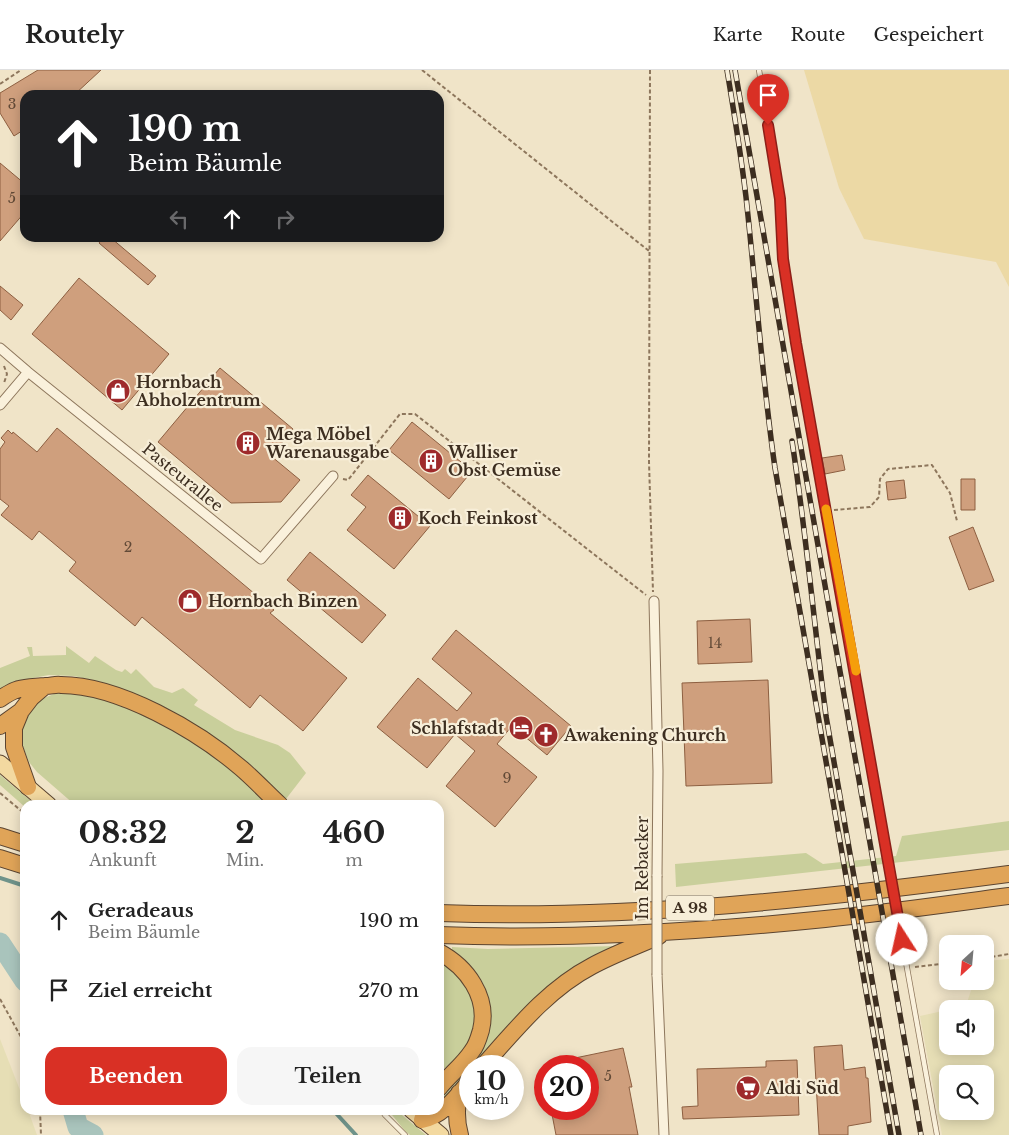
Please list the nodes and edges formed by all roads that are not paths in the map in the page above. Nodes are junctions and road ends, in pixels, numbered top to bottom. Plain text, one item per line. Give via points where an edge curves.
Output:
1 (759, 70) edge
2 (0, 348) edge
3 (28, 372) junction
4 (0, 405) edge
5 (333, 476) road end
6 (654, 601) road end
7 (45, 686) junction
8 (0, 699) edge
9 (20, 711) junction
10 (0, 726) edge
11 (0, 763) edge
12 (28, 787) junction
13 (43, 800) edge
14 (274, 800) edge
15 (0, 836) edge
16 (20, 842) edge
17 (0, 858) edge
18 (20, 864) edge
19 (1009, 874) edge
20 (1009, 896) edge
21 (444, 911) edge
22 (668, 932) junction
23 (444, 935) edge
24 (444, 955) edge
25 (493, 1055) edge
26 (444, 1080) edge
27 (459, 1094) joint
28 (444, 1110) edge
29 (386, 1115) edge
30 (421, 1115) edge
31 (423, 1115) edge
32 (435, 1115) edge
33 (404, 1135) edge
34 (441, 1135) edge
35 (460, 1135) edge
36 (664, 1135) edge
37 (937, 1135) edge

1 - 37 lane, bridge via 780,199 783,259 796,343
2 - 3 street, Pasteurallee
3 - 4 street
3 - 5 street, Pasteurallee via 261,559
6 - 36 street, Im Rebacker, bridge via 658,771 657,975
7 - 8 highway via 24,687
7 - 9 highway
7 - 14 highway via 84,687 111,694 161,715 220,751
9 - 10 highway
9 - 12 highway via 14,728 14,747
11 - 12 main road
12 - 13 main road
15 - 16 highway
17 - 18 highway
19 - 21 highway, A 98 via 775,902 679,909 526,915
20 - 22 highway, A 98 via 826,919
22 - 23 highway, A 98
22 - 25 highway via 592,966 567,982 538,1006
24 - 26 highway via 471,979 482,1015 479,1038 473,1050
27 - 28 highway
27 - 35 highway via 456,1120
29 - 33 lane
30 - 34 main road
31 - 32 highway via 430,1118

